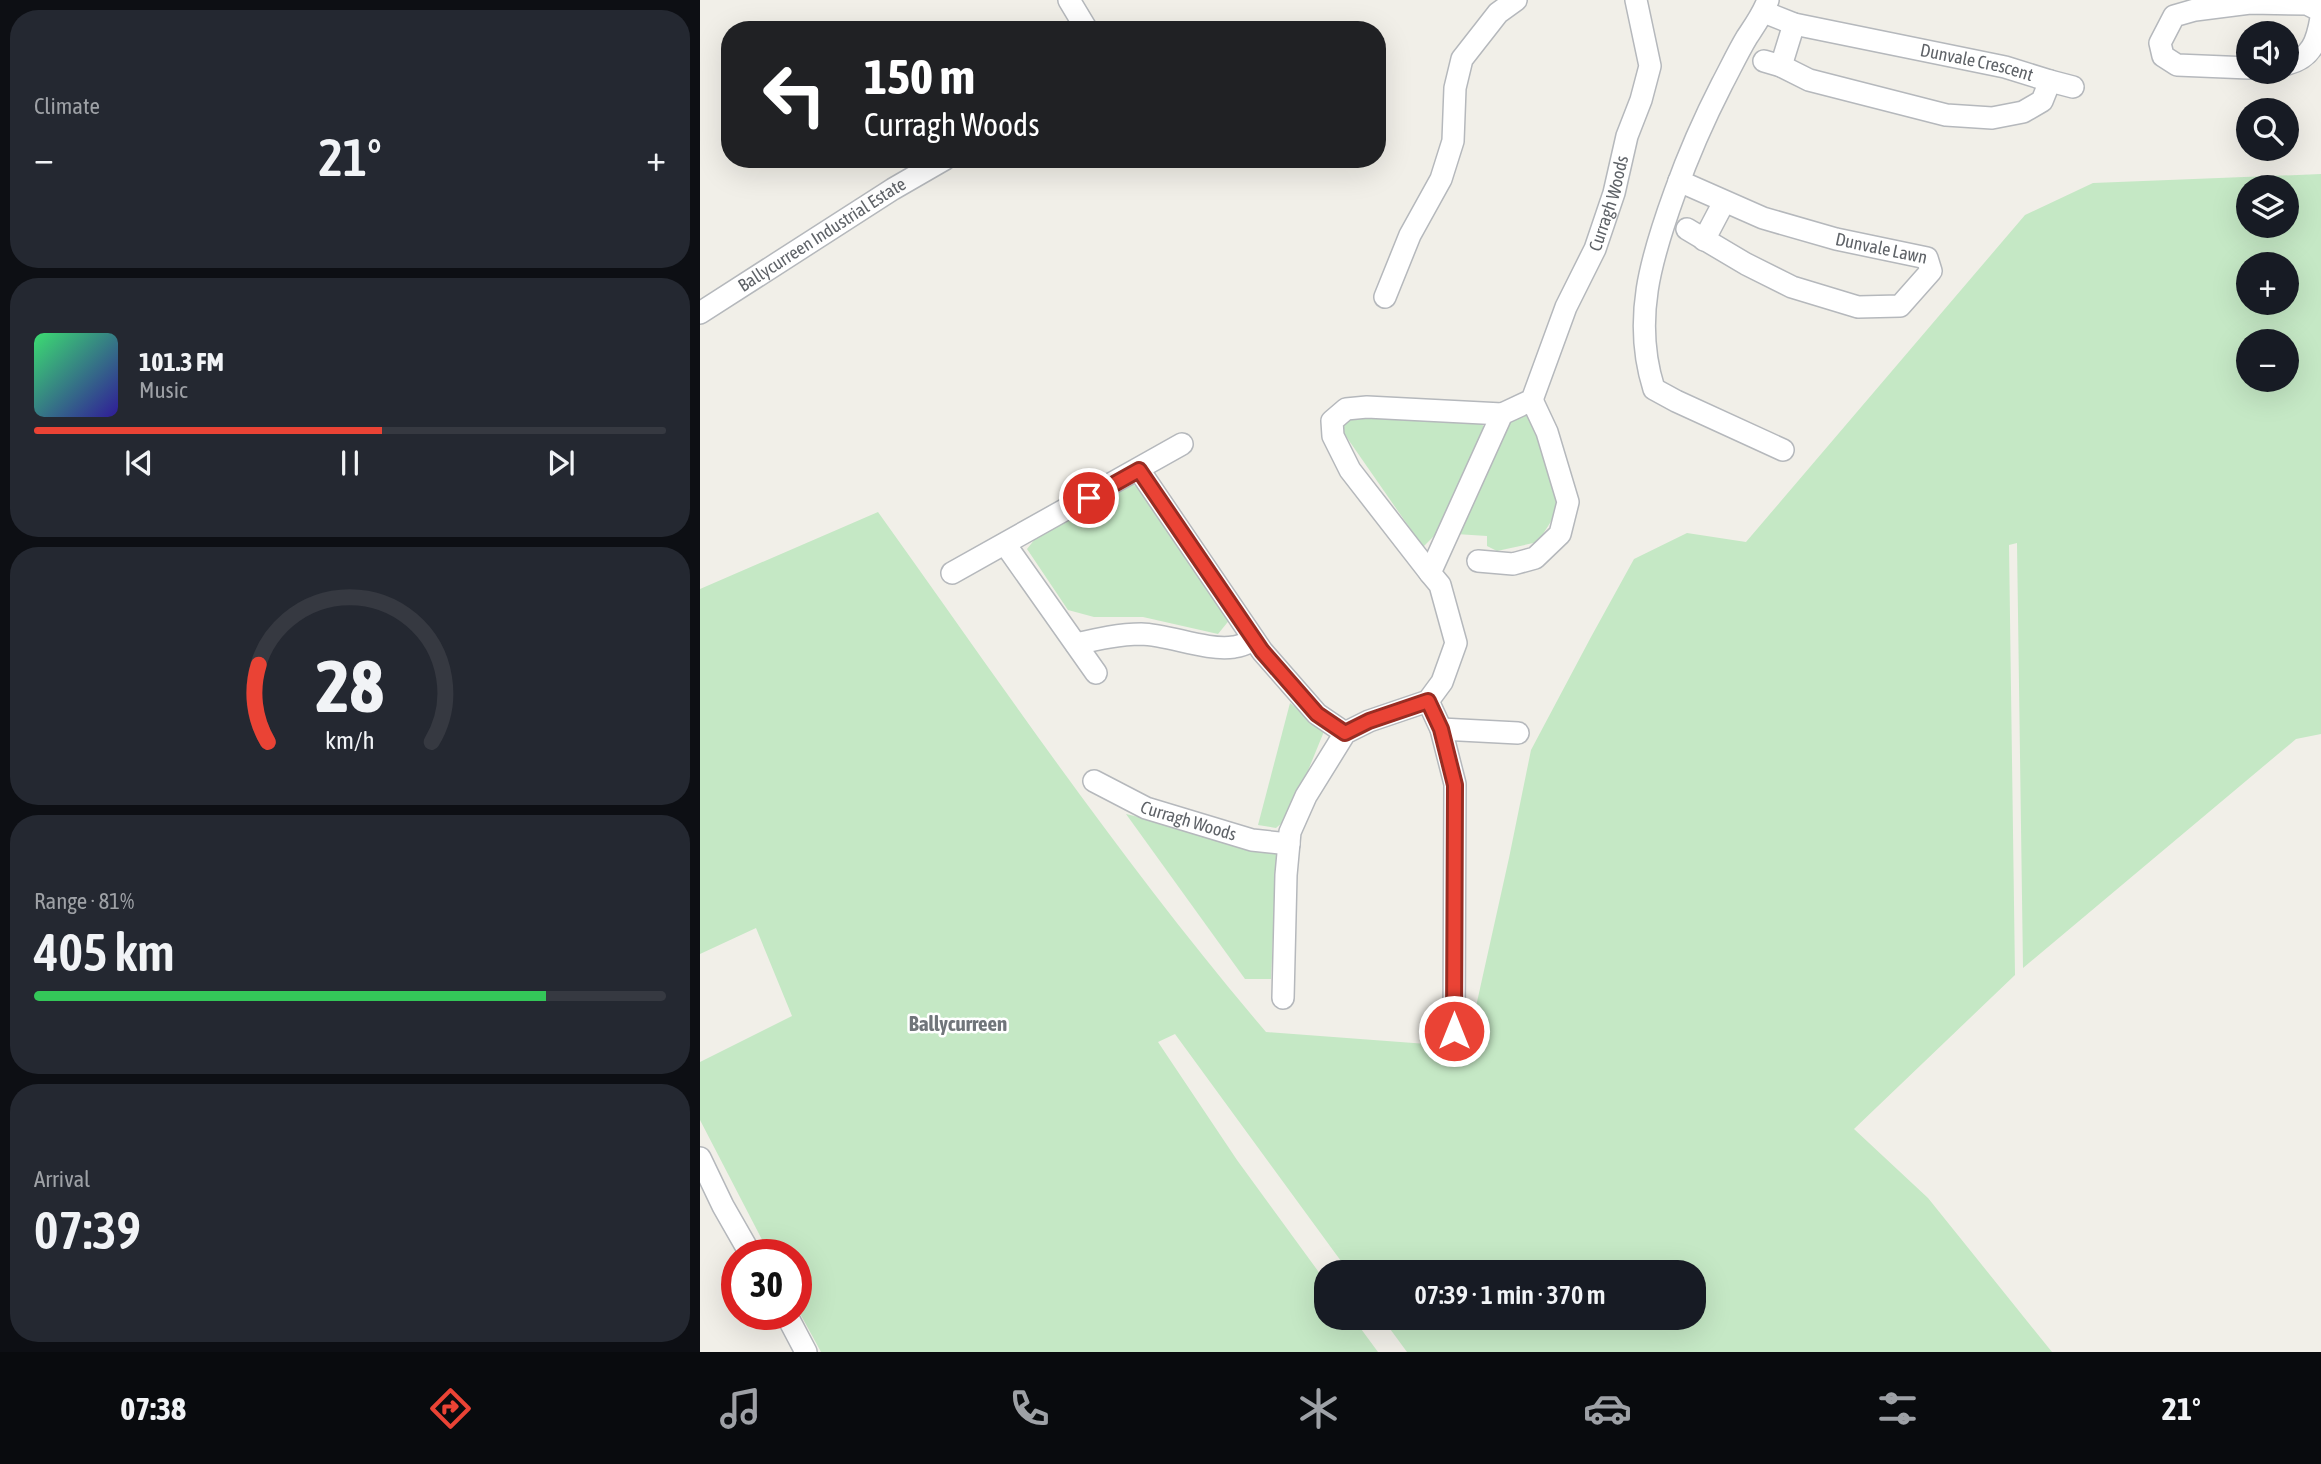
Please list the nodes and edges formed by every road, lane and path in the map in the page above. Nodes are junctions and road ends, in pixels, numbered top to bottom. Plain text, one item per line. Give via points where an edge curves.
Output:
1 (1069, 0) edge
2 (1516, 0) edge
3 (1636, 0) edge
4 (1766, 6) edge
5 (2321, 11) edge
6 (2321, 18) edge
7 (1082, 21) edge
8 (1794, 24) junction
9 (2299, 59) edge
10 (2236, 67) edge
11 (2050, 81) junction
12 (2073, 87) dead end
13 (929, 168) edge
14 (1679, 181) junction
15 (1724, 202) junction
16 (1385, 297) dead end
17 (700, 313) edge
18 (1532, 400) junction
19 (1502, 414) junction
20 (1182, 444) dead end
21 (1783, 450) dead end
22 (1139, 470) junction
23 (1005, 544) junction
24 (1478, 561) dead end
25 (952, 573) dead end
26 (1430, 573) junction
27 (1254, 640) junction
28 (1076, 644) junction
29 (1096, 673) dead end
30 (1428, 701) junction
31 (1441, 729) junction
32 (1345, 733) junction
33 (1518, 733) dead end
34 (1094, 781) dead end
35 (1289, 844) junction
36 (1283, 998) dead end
37 (1454, 1031) dead end
38 (700, 1158) edge
39 (742, 1239) edge
40 (794, 1330) edge
41 (806, 1352) edge

1 - 7 street
2 - 16 street via 1498,13 1462,58 1455,88 1453,141 1441,179 1410,235
3 - 18 street, Curragh Woods via 1650,66 1595,249 1566,307
4 - 8 street, Dunvale Crescent
4 - 14 street via 1695,138
5 - 10 street via 2306,4 2250,3 2174,16 2160,43 2163,56 2177,65
6 - 9 street via 2318,38 2309,54
8 - 11 street, Dunvale Crescent via 2005,66
8 - 11 street, Dunvale Crescent via 1772,64 1809,80 1946,115 1992,118 2023,112 2042,101
11 - 12 street
13 - 17 street, Ballycurreen Industrial Estate
14 - 15 street, Dunvale Lawn
14 - 21 street via 1646,288 1647,364 1654,389
15 - 15 street, Dunvale Lawn via 1695,235 1792,288 1858,307 1900,306 1931,271 1927,258 1836,239
18 - 19 street
18 - 24 street via 1568,502 1560,534 1535,558 1513,564
19 - 26 street
19 - 26 street via 1367,407 1346,410 1332,421 1333,436 1350,470
20 - 22 street
22 - 23 street
22 - 27 street
23 - 25 street
23 - 28 street
26 - 30 street via 1440,584 1456,643 1442,682
27 - 28 street via 1218,648 1142,634
27 - 32 street via 1317,714
28 - 29 street
30 - 31 street
30 - 32 street
31 - 33 street
31 - 37 street via 1455,785
32 - 35 street via 1306,796
34 - 35 street, Curragh Woods via 1146,808 1252,840
35 - 36 street
38 - 39 street
40 - 41 street

